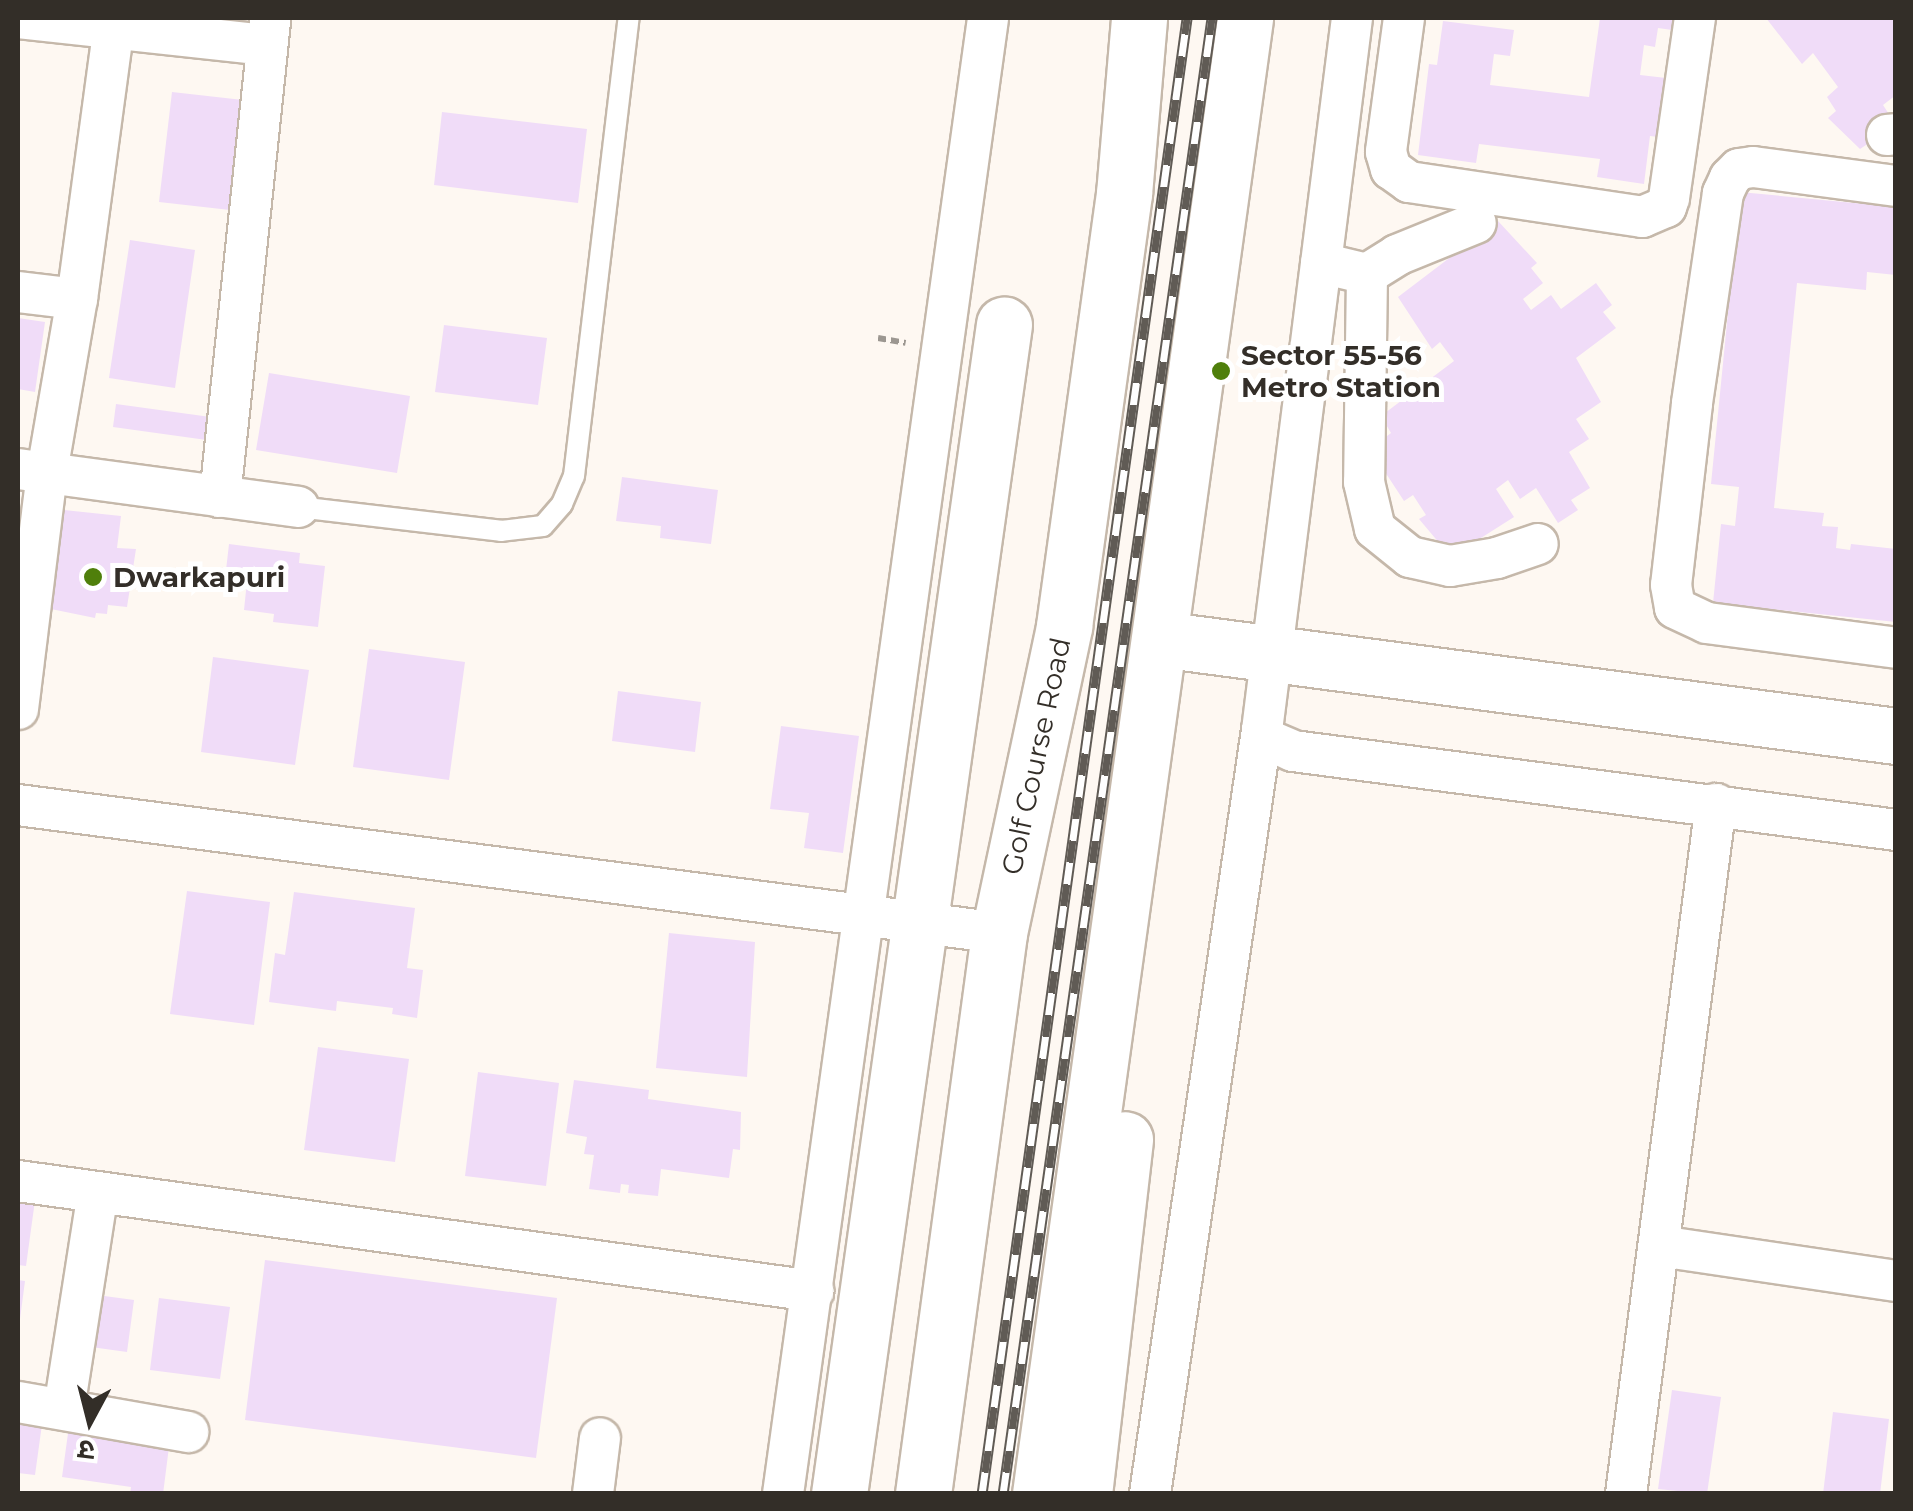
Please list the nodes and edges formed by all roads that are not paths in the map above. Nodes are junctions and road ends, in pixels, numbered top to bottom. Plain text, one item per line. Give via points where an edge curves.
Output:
1 (18, 18) edge
2 (630, 18) edge
3 (988, 18) edge
4 (1138, 18) edge
5 (1245, 18) edge
6 (1352, 18) edge
7 (1404, 18) edge
8 (1695, 18) edge
9 (268, 31) edge
10 (113, 32) junction
11 (1253, 154) dead end
12 (1896, 186) edge
13 (1476, 223) dead end
14 (1320, 264) junction
15 (1366, 274) junction
16 (18, 292) edge
17 (77, 299) junction
18 (1004, 325) dead end
19 (32, 470) edge
20 (220, 497) junction
21 (298, 508) joint
22 (1538, 544) dead end
23 (1174, 640) junction
24 (1896, 648) edge
25 (1270, 654) junction
26 (18, 709) edge
27 (1262, 730) junction
28 (1896, 736) edge
29 (1716, 804) junction
30 (18, 805) edge
31 (1896, 830) edge
32 (860, 918) junction
33 (920, 924) junction
34 (999, 933) junction
35 (18, 1181) edge
36 (98, 1193) junction
37 (1659, 1246) junction
38 (1896, 1281) edge
39 (813, 1291) junction
40 (18, 1402) edge
41 (64, 1409) junction
42 (188, 1432) dead end
43 (600, 1438) dead end
44 (593, 1494) edge
45 (783, 1494) edge
46 (839, 1494) edge
47 (923, 1494) edge
48 (1040, 1494) edge
49 (1084, 1494) edge
50 (1150, 1494) edge
51 (1626, 1494) edge

1 - 10 street
2 - 21 lane via 574,476 562,504 543,526 500,530
3 - 32 street
4 - 34 street, Golf Course Road via 1124,194 1064,626
5 - 23 street
6 - 14 street
7 - 8 street via 1386,152 1391,169 1409,182 1642,217 1666,208 1669,198
9 - 10 street
9 - 20 street
10 - 17 street
11 - 23 street
12 - 24 street via 1753,167 1730,178 1671,585 1676,608 1708,624
13 - 15 street
14 - 15 street
14 - 25 street
15 - 22 street via 1364,482 1376,528 1410,557 1450,566
16 - 17 street
17 - 19 street
18 - 33 street
19 - 20 street
19 - 26 street
20 - 21 street
23 - 25 street
23 - 48 street
23 - 49 street
25 - 27 street
25 - 28 street
27 - 29 street via 1293,750
27 - 50 street
29 - 31 street
29 - 37 street
30 - 32 street
32 - 33 street
32 - 39 street
33 - 34 street
33 - 46 street
34 - 47 street, Golf Course Road
35 - 36 street
36 - 39 street
36 - 41 street
37 - 38 street
37 - 51 street
39 - 45 street
40 - 41 street
41 - 42 street
43 - 44 street

